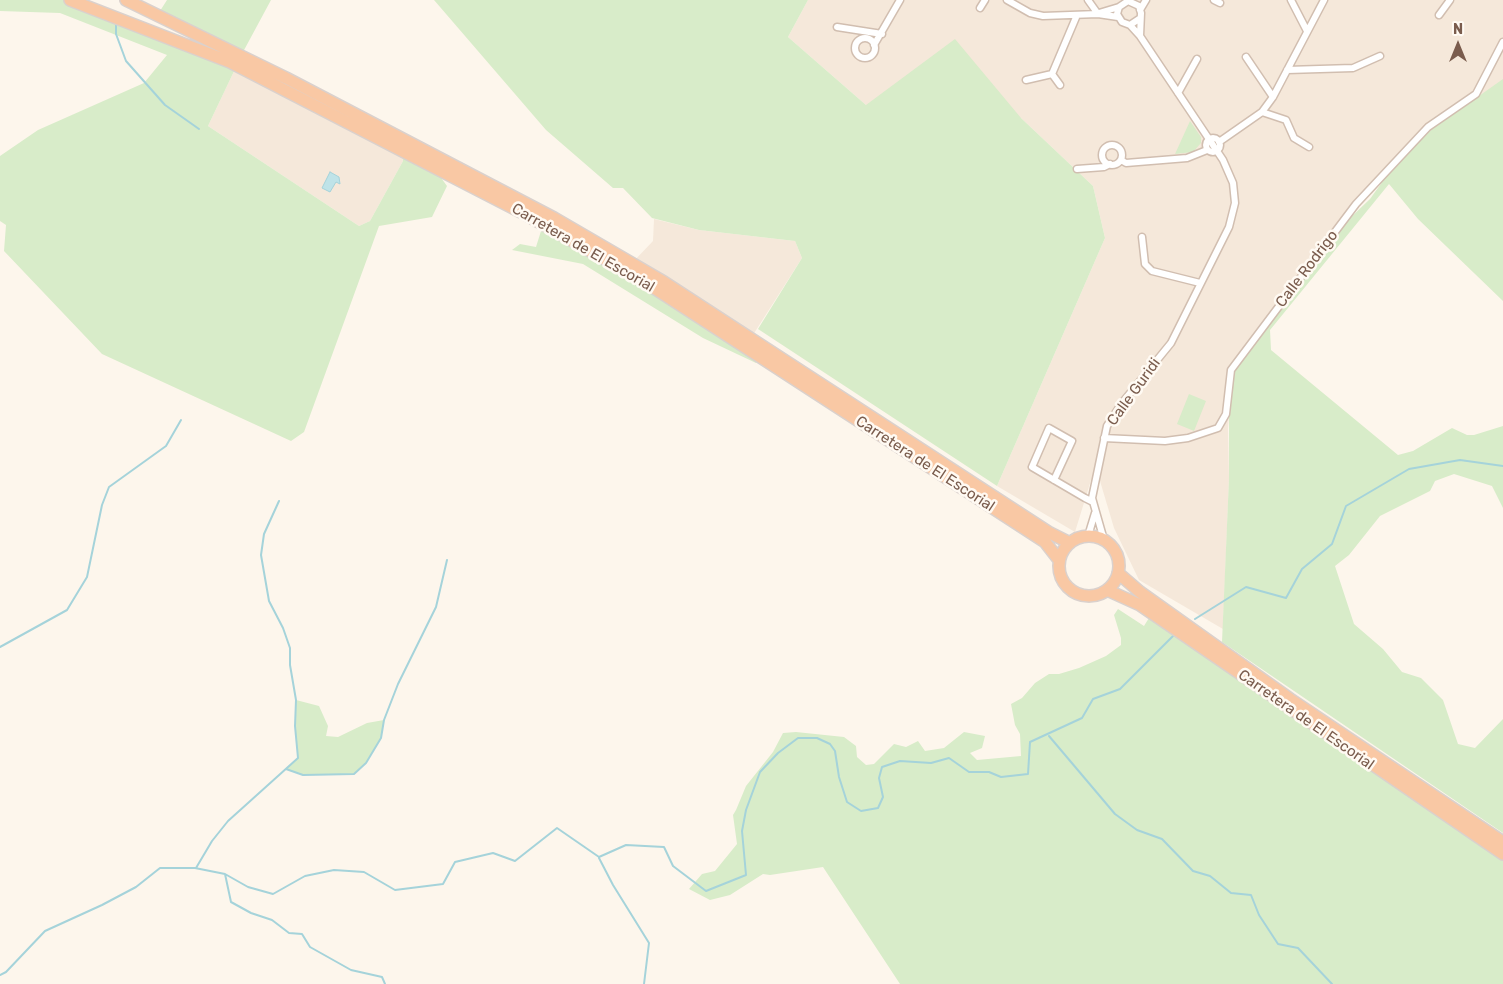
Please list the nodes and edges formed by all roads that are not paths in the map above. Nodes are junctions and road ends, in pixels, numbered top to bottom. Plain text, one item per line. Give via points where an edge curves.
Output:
1 (70, 0) edge
2 (126, 0) edge
3 (900, 0) edge
4 (985, 0) edge
5 (1007, 0) edge
6 (1088, 0) edge
7 (1146, 0) edge
8 (1291, 0) edge
9 (1324, 0) edge
10 (1450, 0) edge
11 (1133, 1) edge
12 (1119, 7) junction
13 (980, 8) dead end
14 (1140, 10) junction
15 (1098, 14) junction
16 (1077, 15) junction
17 (1439, 15) dead end
18 (1118, 17) junction
19 (1139, 19) junction
20 (1130, 24) junction
21 (837, 27) dead end
22 (1308, 31) junction
23 (882, 34) junction
24 (1140, 36) junction
25 (1503, 42) edge
26 (874, 45) dead end
27 (1380, 56) dead end
28 (1246, 57) dead end
29 (1197, 59) dead end
30 (1287, 70) junction
31 (1052, 74) junction
32 (1026, 80) dead end
33 (1060, 85) dead end
34 (1178, 93) junction
35 (1273, 97) junction
36 (1262, 112) junction
37 (1209, 140) junction
38 (1218, 142) junction
39 (1309, 148) dead end
40 (1208, 150) junction
41 (1216, 151) junction
42 (1121, 160) junction
43 (1110, 164) junction
44 (1077, 169) dead end
45 (1142, 237) dead end
46 (1200, 283) junction
47 (1104, 438) junction
48 (1054, 480) junction
49 (1093, 502) junction
50 (1095, 509) junction
51 (1088, 536) junction
52 (1104, 540) junction
53 (1070, 543) junction
54 (1059, 560) junction
55 (1118, 573) junction
56 (1107, 590) junction
57 (1472, 834) junction
58 (1503, 842) edge
59 (1503, 854) edge
60 (1503, 860) edge

1 - 54 highway, Carretera de El Escorial via 253,73 521,212 640,279 1045,542
2 - 53 highway, Carretera de El Escorial via 286,78 554,218 664,282
3 - 23 street
4 - 13 street
5 - 16 street via 1030,13 1043,16
6 - 15 street
7 - 14 street
8 - 22 street
9 - 22 street
10 - 17 street
11 - 12 street
11 - 14 street
12 - 15 street
12 - 18 street
14 - 19 street
15 - 16 street
15 - 18 street
16 - 31 street
18 - 20 street via 1124,24
19 - 20 street
19 - 24 street
20 - 24 street, Calle Guridi
21 - 23 street
22 - 30 street
23 - 26 street
24 - 34 street, Calle Guridi
25 - 47 street, Calle Rodrigo via 1476,94 1428,127 1356,204 1231,370 1226,414 1218,428 1188,438 1165,441
27 - 30 street via 1353,68
28 - 35 street
29 - 34 street
30 - 35 street
31 - 32 street
31 - 33 street
34 - 37 street, Calle Guridi
35 - 36 street
36 - 38 street
36 - 39 street via 1286,120 1294,138
37 - 38 street
37 - 40 street
37 - 41 street, Calle Guridi
38 - 41 street via 1220,146
40 - 41 street
40 - 42 street via 1187,158 1126,163
41 - 46 street, Calle Guridi via 1231,177 1235,203 1229,227
42 - 43 street
42 - 43 street via 1120,149 1110,145 1102,153
43 - 44 street
45 - 46 street via 1146,264 1152,272
46 - 47 street, Calle Guridi via 1170,342 1122,403
47 - 49 street, Calle Guridi
48 - 48 street via 1032,467 1049,428 1072,441
48 - 49 street
49 - 50 street, Calle Guridi
50 - 51 street, Calle Guridi via 1094,523
50 - 52 street, Calle Guridi
51 - 52 highway
51 - 53 highway
52 - 55 highway via 1116,554
53 - 54 highway
54 - 56 highway via 1062,580 1077,594 1098,595
55 - 56 highway
55 - 58 highway, Carretera de El Escorial via 1290,699
56 - 57 highway, Carretera de El Escorial via 1140,605
57 - 59 highway, Carretera de El Escorial
57 - 60 highway

